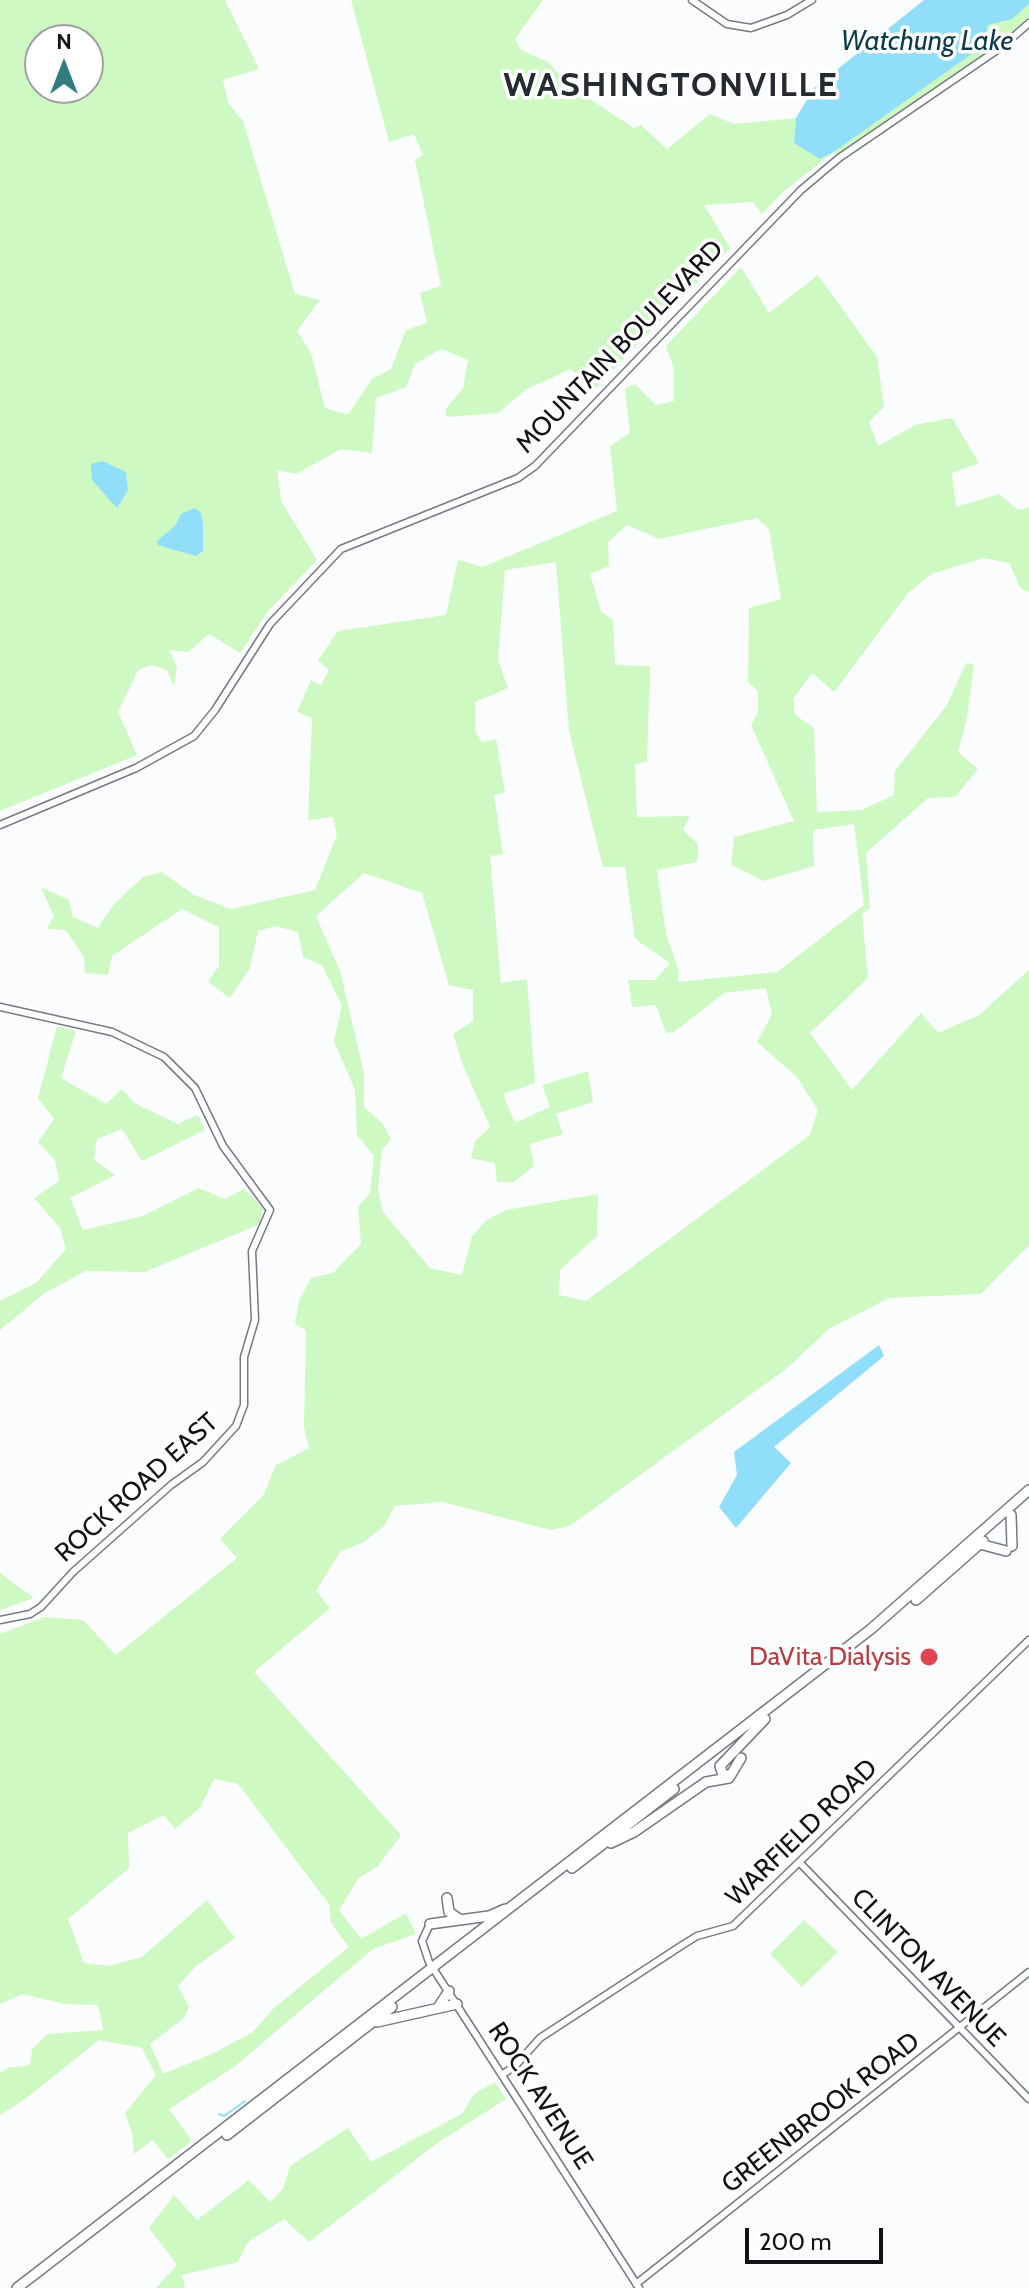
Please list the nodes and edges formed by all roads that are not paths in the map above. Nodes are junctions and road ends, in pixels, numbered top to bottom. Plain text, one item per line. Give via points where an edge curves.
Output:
1 (692, 0) edge
2 (812, 0) edge
3 (1029, 23) edge
4 (0, 825) edge
5 (0, 1007) edge
6 (1029, 1490) edge
7 (1029, 1498) edge
8 (1011, 1515) junction
9 (980, 1544) junction
10 (0, 1620) edge
11 (1029, 1640) edge
12 (765, 1719) junction
13 (741, 1758) dead end
14 (731, 1775) junction
15 (602, 1845) junction
16 (800, 1863) junction
17 (447, 1898) dead end
18 (519, 1902) junction
19 (463, 1919) junction
20 (430, 1924) joint
21 (435, 1970) junction
22 (1029, 1972) edge
23 (449, 1991) junction
24 (457, 2004) junction
25 (439, 2006) junction
26 (370, 2025) junction
27 (960, 2029) junction
28 (502, 2075) junction
29 (1029, 2099) edge
30 (637, 2286) edge
31 (17, 2288) edge
32 (27, 2288) edge

1 - 2 street via 727,24 751,28
3 - 4 street, MOUNTAIN BOULEVARD via 801,190 526,472 341,549 270,624 194,736 136,768
5 - 10 street, ROCK ROAD EAST via 112,1032 164,1057 195,1088 223,1146 270,1210 252,1251 255,1320 244,1357 244,1405 236,1426 41,1607
6 - 18 highway via 871,1629
7 - 8 highway
8 - 9 highway
8 - 9 highway via 1009,1549
9 - 12 highway
11 - 16 street, WARFIELD ROAD
12 - 14 highway via 720,1766 723,1775
12 - 15 highway
13 - 14 highway
14 - 15 highway via 725,1781 706,1782 634,1832
15 - 21 highway
16 - 27 street, CLINTON AVENUE
16 - 28 street, WARFIELD ROAD via 733,1926 694,1937 540,2038
17 - 19 highway via 449,1912
18 - 19 highway via 489,1916
18 - 21 highway
19 - 20 highway
20 - 21 street, ROCK AVENUE via 422,1947
21 - 23 street, ROCK AVENUE
21 - 26 highway
21 - 31 highway
22 - 27 street, GREENBROOK ROAD
23 - 24 street, ROCK AVENUE
23 - 25 highway
24 - 25 highway
24 - 28 street, ROCK AVENUE
25 - 26 highway
26 - 32 highway
27 - 29 street, CLINTON AVENUE
27 - 30 street, GREENBROOK ROAD
28 - 30 street, ROCK AVENUE

